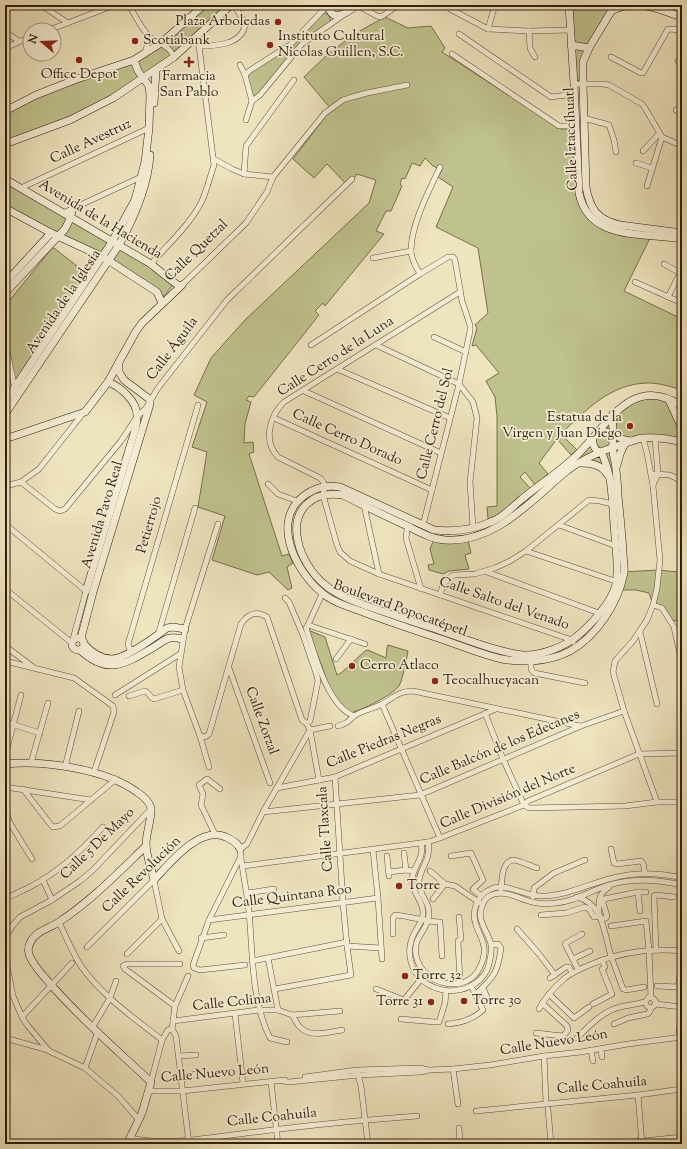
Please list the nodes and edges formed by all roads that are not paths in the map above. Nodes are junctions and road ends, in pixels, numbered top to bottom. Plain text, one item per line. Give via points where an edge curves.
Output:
1 (41, 5) edge
2 (115, 5) edge
3 (129, 5) edge
4 (204, 5) edge
5 (233, 5) edge
6 (328, 5) edge
7 (357, 5) edge
8 (495, 5) edge
9 (569, 5) edge
10 (680, 5) edge
11 (423, 6) edge
12 (614, 7) edge
13 (450, 9) dead end
14 (322, 12) junction
15 (343, 15) junction
16 (680, 16) edge
17 (332, 22) junction
18 (68, 23) junction
19 (62, 25) edge
20 (488, 29) junction
21 (570, 30) junction
22 (682, 30) edge
23 (529, 31) junction
24 (5, 32) edge
25 (459, 34) dead end
26 (148, 35) junction
27 (195, 39) junction
28 (22, 40) edge
29 (19, 41) junction
30 (161, 43) junction
31 (571, 45) junction
32 (199, 46) junction
33 (5, 48) edge
34 (589, 48) junction
35 (144, 54) junction
36 (452, 54) dead end
37 (174, 56) junction
38 (535, 57) dead end
39 (611, 57) dead end
40 (134, 60) junction
41 (240, 64) dead end
42 (156, 70) junction
43 (245, 75) junction
44 (143, 78) junction
45 (294, 80) dead end
46 (574, 84) junction
47 (583, 84) junction
48 (407, 85) dead end
49 (574, 94) junction
50 (252, 101) junction
51 (676, 110) dead end
52 (5, 111) edge
53 (682, 114) edge
54 (584, 118) junction
55 (246, 120) dead end
56 (576, 126) junction
57 (148, 128) junction
58 (661, 136) junction
59 (5, 144) edge
60 (682, 146) edge
61 (643, 151) dead end
62 (616, 152) dead end
63 (214, 159) junction
64 (636, 163) dead end
65 (440, 167) dead end
66 (652, 168) junction
67 (244, 174) junction
68 (141, 177) junction
69 (273, 177) junction
70 (5, 179) edge
71 (352, 179) dead end
72 (127, 184) junction
73 (647, 186) dead end
74 (22, 188) junction
75 (137, 193) junction
76 (5, 208) edge
77 (73, 208) junction
78 (63, 213) junction
79 (70, 218) junction
80 (682, 233) edge
81 (55, 234) junction
82 (682, 240) edge
83 (116, 244) junction
84 (411, 251) junction
85 (106, 258) junction
86 (373, 258) dead end
87 (151, 264) junction
88 (664, 264) dead end
89 (681, 273) edge
90 (420, 274) junction
91 (635, 282) dead end
92 (5, 283) edge
93 (181, 285) junction
94 (460, 292) junction
95 (5, 293) edge
96 (668, 297) junction
97 (162, 303) junction
98 (682, 303) edge
99 (434, 336) dead end
100 (5, 341) edge
101 (312, 345) dead end
102 (376, 345) junction
103 (6, 350) edge
104 (466, 352) junction
105 (119, 362) junction
106 (337, 369) junction
107 (108, 382) junction
108 (459, 384) junction
109 (15, 388) junction
110 (304, 391) junction
111 (150, 400) junction
112 (669, 400) junction
113 (5, 402) edge
114 (14, 402) junction
115 (198, 405) dead end
116 (682, 406) edge
117 (85, 412) junction
118 (5, 413) edge
119 (613, 414) junction
120 (137, 416) junction
121 (274, 418) junction
122 (450, 418) junction
123 (682, 428) edge
124 (598, 432) junction
125 (593, 438) junction
126 (643, 438) junction
127 (5, 439) edge
128 (655, 439) junction
129 (681, 441) edge
130 (628, 442) junction
131 (612, 448) junction
132 (441, 453) junction
133 (602, 453) junction
134 (579, 463) junction
135 (616, 469) junction
136 (652, 474) junction
137 (658, 474) junction
138 (610, 480) junction
139 (682, 481) edge
140 (21, 482) junction
141 (268, 484) dead end
142 (5, 486) edge
143 (653, 486) junction
144 (325, 487) junction
145 (432, 490) junction
146 (323, 495) junction
147 (298, 501) junction
148 (615, 505) junction
149 (364, 506) junction
150 (195, 508) dead end
151 (5, 524) edge
152 (218, 524) dead end
153 (412, 524) junction
154 (423, 525) junction
155 (559, 525) junction
156 (473, 528) junction
157 (432, 533) junction
158 (616, 546) junction
159 (526, 551) junction
160 (484, 571) junction
161 (379, 574) junction
162 (618, 583) junction
163 (323, 584) junction
164 (421, 589) junction
165 (6, 592) edge
166 (86, 592) junction
167 (320, 592) junction
168 (440, 595) junction
169 (285, 598) dead end
170 (346, 602) junction
171 (653, 605) junction
172 (600, 613) junction
173 (307, 626) junction
174 (185, 629) junction
175 (640, 632) junction
176 (303, 634) junction
177 (158, 635) junction
178 (182, 639) junction
179 (351, 639) junction
180 (72, 641) junction
181 (574, 643) junction
182 (82, 644) junction
183 (365, 644) dead end
184 (6, 647) edge
185 (133, 650) junction
186 (180, 654) junction
187 (336, 659) dead end
188 (5, 661) edge
189 (531, 661) junction
190 (682, 663) edge
191 (34, 668) junction
192 (229, 668) junction
193 (585, 683) dead end
194 (183, 690) junction
195 (21, 695) dead end
196 (115, 695) dead end
197 (129, 696) dead end
198 (48, 703) dead end
199 (382, 704) junction
200 (657, 704) dead end
201 (497, 708) junction
202 (624, 711) junction
203 (79, 712) dead end
204 (485, 713) junction
205 (354, 716) junction
206 (5, 722) edge
207 (307, 724) junction
208 (13, 725) junction
209 (330, 726) dead end
210 (338, 726) dead end
211 (581, 726) junction
212 (310, 730) junction
213 (40, 733) junction
214 (200, 736) junction
215 (401, 749) junction
216 (682, 753) edge
217 (639, 754) junction
218 (5, 756) edge
219 (503, 759) junction
220 (31, 763) junction
221 (5, 764) edge
222 (65, 767) junction
223 (209, 767) dead end
224 (94, 772) junction
225 (335, 776) junction
226 (116, 780) junction
227 (319, 780) junction
228 (270, 782) dead end
229 (5, 787) edge
230 (277, 788) junction
231 (220, 789) dead end
232 (23, 790) junction
233 (420, 795) junction
234 (91, 800) junction
235 (657, 802) junction
236 (682, 802) edge
237 (336, 804) junction
238 (524, 805) junction
239 (5, 809) edge
240 (151, 809) junction
241 (263, 812) junction
242 (10, 823) junction
243 (103, 827) dead end
244 (5, 830) edge
245 (215, 834) junction
246 (440, 838) junction
247 (428, 842) junction
248 (421, 843) junction
249 (146, 846) junction
250 (611, 849) dead end
251 (373, 850) junction
252 (240, 852) junction
253 (404, 853) dead end
254 (340, 854) junction
255 (388, 856) dead end
256 (451, 856) dead end
257 (32, 859) dead end
258 (420, 860) junction
259 (585, 860) dead end
260 (426, 862) junction
261 (243, 866) junction
262 (537, 868) dead end
263 (406, 870) junction
264 (414, 871) junction
265 (430, 871) dead end
266 (645, 874) junction
267 (682, 878) edge
268 (43, 880) junction
269 (154, 880) junction
270 (445, 884) junction
271 (613, 884) junction
272 (682, 885) edge
273 (502, 887) junction
274 (274, 889) dead end
275 (638, 892) junction
276 (646, 892) dead end
277 (247, 893) junction
278 (501, 893) junction
279 (481, 896) junction
280 (533, 896) junction
281 (577, 897) junction
282 (674, 897) dead end
283 (5, 898) edge
284 (378, 898) junction
285 (433, 899) dead end
286 (52, 900) junction
287 (533, 902) junction
288 (343, 903) junction
289 (480, 903) junction
290 (640, 911) dead end
291 (249, 914) junction
292 (541, 915) dead end
293 (600, 916) junction
294 (459, 917) dead end
295 (162, 919) junction
296 (208, 920) junction
297 (425, 920) junction
298 (59, 922) junction
299 (612, 926) dead end
300 (517, 929) dead end
301 (393, 934) dead end
302 (582, 934) dead end
303 (224, 935) dead end
304 (201, 938) junction
305 (347, 944) junction
306 (491, 946) junction
307 (86, 947) dead end
308 (381, 948) junction
309 (656, 950) junction
310 (179, 951) dead end
311 (590, 951) dead end
312 (649, 951) junction
313 (682, 951) edge
314 (127, 954) dead end
315 (442, 956) dead end
316 (611, 956) junction
317 (268, 958) junction
318 (382, 959) dead end
319 (573, 960) junction
320 (602, 960) junction
321 (252, 961) junction
322 (72, 963) dead end
323 (180, 964) dead end
324 (682, 964) edge
325 (245, 965) dead end
326 (578, 969) junction
327 (572, 973) junction
328 (555, 975) junction
329 (188, 976) dead end
330 (550, 978) dead end
331 (421, 979) junction
332 (116, 981) dead end
333 (460, 982) junction
334 (453, 984) junction
335 (52, 986) junction
336 (471, 986) junction
337 (657, 986) dead end
338 (644, 987) dead end
339 (483, 988) junction
340 (275, 989) junction
341 (376, 989) dead end
342 (446, 991) junction
343 (453, 992) junction
344 (478, 992) dead end
345 (549, 994) junction
346 (651, 997) junction
347 (110, 998) junction
348 (489, 1002) dead end
349 (645, 1002) junction
350 (542, 1003) junction
351 (175, 1006) junction
352 (653, 1006) junction
353 (682, 1007) edge
354 (539, 1009) dead end
355 (259, 1010) junction
356 (278, 1010) junction
357 (340, 1011) dead end
358 (235, 1014) junction
359 (682, 1014) edge
360 (292, 1015) junction
361 (22, 1017) junction
362 (401, 1019) dead end
363 (173, 1021) junction
364 (448, 1024) dead end
365 (614, 1024) dead end
366 (92, 1028) junction
367 (172, 1029) junction
368 (342, 1030) dead end
369 (679, 1031) dead end
370 (536, 1033) dead end
371 (98, 1034) junction
372 (682, 1037) edge
373 (5, 1038) edge
374 (577, 1038) dead end
375 (162, 1040) junction
376 (287, 1042) dead end
377 (601, 1049) junction
378 (591, 1050) junction
379 (49, 1051) junction
380 (196, 1055) dead end
381 (179, 1056) junction
382 (544, 1056) junction
383 (602, 1057) dead end
384 (593, 1061) dead end
385 (85, 1068) junction
386 (453, 1069) junction
387 (358, 1072) junction
388 (208, 1074) dead end
389 (181, 1076) junction
390 (150, 1082) junction
391 (271, 1082) junction
392 (243, 1083) junction
393 (682, 1089) edge
394 (148, 1091) junction
395 (182, 1091) junction
396 (638, 1095) junction
397 (546, 1103) junction
398 (458, 1104) dead end
399 (548, 1109) dead end
400 (476, 1111) dead end
401 (417, 1116) dead end
402 (138, 1120) junction
403 (365, 1120) junction
404 (459, 1128) dead end
405 (277, 1129) junction
406 (682, 1137) edge
407 (128, 1141) edge
408 (189, 1142) edge
409 (642, 1142) edge
410 (278, 1144) edge
411 (368, 1144) edge
412 (460, 1144) edge
413 (551, 1144) edge
414 (614, 1144) edge

1 - 18 street
2 - 18 street
3 - 26 street
4 - 30 street
5 - 27 street
5 - 32 street via 245,23 243,33 224,44
6 - 14 street
6 - 15 street via 333,15
7 - 11 street via 381,17 397,6
7 - 15 street
8 - 20 street
9 - 21 street, Calle Iztaccíhuatl
10 - 16 street
12 - 16 street via 635,5
12 - 34 street, Calle Iztaccíhuatl
13 - 20 street
14 - 17 street via 330,15
14 - 43 street via 291,44
15 - 17 street
17 - 50 street via 302,44 260,96
18 - 19 street
20 - 23 street
21 - 23 street
21 - 31 street, Calle Iztaccíhuatl
22 - 39 street via 668,29 641,74
23 - 38 street via 530,48
24 - 29 street
25 - 49 street via 551,97
26 - 30 street
26 - 35 street
27 - 32 street
27 - 37 street
28 - 29 street
29 - 33 street
30 - 35 street
30 - 37 street via 170,49
31 - 34 street
31 - 46 street, Calle Iztaccíhuatl
32 - 63 street
34 - 47 street, Calle Iztaccíhuatl via 584,62
35 - 40 street
36 - 56 street via 559,126
37 - 42 street
40 - 44 street
40 - 52 street via 36,95
41 - 43 street
42 - 44 street
42 - 83 street via 150,165 129,228
43 - 50 street
44 - 57 street via 149,86 150,95
44 - 59 street via 114,98 70,120
45 - 67 street via 246,146
46 - 47 street
46 - 49 street, Calle Iztaccíhuatl
47 - 54 street, Calle Iztaccíhuatl
47 - 58 street via 609,85 642,104
48 - 69 street, Calle Quetzal via 349,98 330,108
49 - 56 street, Calle Iztaccíhuatl
50 - 55 street
51 - 53 street
54 - 62 street via 609,125
54 - 80 street, Calle Iztaccíhuatl via 586,188 594,212 605,220 620,225
56 - 82 street, Calle Iztaccíhuatl via 579,193 588,214 607,229
57 - 68 street
57 - 74 street, Calle Avestruz
58 - 60 street
58 - 61 street
58 - 66 street
63 - 67 street
63 - 87 street via 209,183 201,202 191,218
64 - 66 street
65 - 84 street via 419,214
66 - 73 street
67 - 69 street
68 - 72 street
68 - 75 street
69 - 93 street, Calle Quetzal via 267,192 246,223
70 - 74 street, Avenida de la Hacienda
71 - 111 street, Calle Águila via 227,300
72 - 75 street via 133,186
72 - 77 street
74 - 78 street, Avenida de la Hacienda
75 - 83 street
76 - 81 street
77 - 78 street
77 - 79 street
78 - 79 street, Avenida de la Hacienda
79 - 81 street via 65,229
79 - 83 street, Avenida de la Hacienda
81 - 85 street
81 - 92 street
81 - 95 street
83 - 85 street, Avenida de la Iglesia
83 - 87 street, Avenida de la Hacienda
84 - 86 street
84 - 90 street
85 - 97 street via 157,292
85 - 109 street, Avenida de la Iglesia
85 - 114 street, Avenida de la Iglesia
87 - 93 street, Avenida de la Hacienda via 177,285
88 - 89 street
89 - 96 street
90 - 94 street via 448,257 453,257
90 - 101 street
91 - 96 street
93 - 97 street, Calle Quetzal
94 - 102 street, Calle Cerro de la Luna
94 - 104 street, Calle Cerro del Sol via 470,329
96 - 98 street
97 - 105 street, Calle Quetzal via 135,333
99 - 104 street
100 - 103 street
102 - 106 street, Calle Cerro de la Luna
102 - 108 street
103 - 109 street
104 - 108 street, Calle Cerro del Sol
105 - 107 street, Calle Quetzal
105 - 111 street via 119,372 124,380
106 - 110 street, Calle Cerro de la Luna
106 - 122 street
107 - 117 street, Calle Quetzal
107 - 120 street via 133,403
108 - 122 street, Calle Cerro del Sol
108 - 156 street via 472,402 477,418 470,482
109 - 113 street, Avenida de la Iglesia
109 - 114 street
110 - 121 street, Calle Cerro de la Luna via 284,402
110 - 132 street
111 - 120 street, Calle Águila
111 - 182 street, Avenida Pavo Real via 93,592
112 - 116 street
112 - 119 street via 649,395 640,397 620,407
112 - 123 street
114 - 118 street, Avenida de la Iglesia
115 - 185 street, Petierrojo via 128,644
117 - 127 street
117 - 140 street via 39,469
119 - 124 street
119 - 130 street via 614,433
120 - 140 street, Calle Águila via 121,441 62,510 55,509
120 - 166 street, Avenida Pavo Real
121 - 144 street, Calle Cerro de la Luna via 270,424 269,438 274,452 278,457 320,478
121 - 145 street, Calle Cerro Dorado
122 - 132 street, Calle Cerro del Sol
124 - 125 street
124 - 131 street, Boulevard Popocatépetl via 605,431 611,435
125 - 133 street, Boulevard Popocatépetl via 595,448
125 - 156 street via 578,454 495,521
126 - 128 street
126 - 130 street
126 - 136 street
128 - 129 street
128 - 137 street
130 - 131 street
130 - 135 street via 620,454
131 - 133 street
131 - 135 street, Boulevard Popocatépetl
132 - 145 street, Calle Cerro del Sol
133 - 134 street
133 - 138 street, Boulevard Popocatépetl
134 - 138 street via 587,463 605,470
134 - 157 street via 512,518 482,535 445,540
135 - 148 street, Boulevard Popocatépetl
136 - 137 street
136 - 143 street
137 - 139 street via 670,475
137 - 143 street
138 - 148 street, Boulevard Popocatépetl
140 - 142 street
141 - 147 street via 278,494
143 - 171 street via 660,560
144 - 146 street
144 - 147 street, Boulevard Popocatépetl via 315,489
144 - 153 street via 340,488
145 - 154 street, Calle Cerro del Sol
146 - 149 street via 342,495
146 - 161 street, Calle Salto del Venado via 340,552 356,564
146 - 163 street, Boulevard Popocatépetl via 304,506 299,516 297,532 304,557
147 - 167 street, Boulevard Popocatépetl via 288,524 288,537 300,567
148 - 155 street via 589,500
148 - 158 street, Boulevard Popocatépetl
148 - 162 street, Boulevard Popocatépetl via 624,572
149 - 153 street
149 - 161 street
150 - 177 street
151 - 166 street
152 - 174 street
153 - 154 street
153 - 157 street
153 - 164 street via 407,530 406,538
154 - 157 street
155 - 158 street
155 - 159 street
156 - 157 street
158 - 162 street, Boulevard Popocatépetl
159 - 160 street via 495,568
159 - 162 street
160 - 168 street via 454,575 443,585
160 - 172 street
161 - 164 street, Calle Salto del Venado
162 - 172 street, Boulevard Popocatépetl
162 - 181 street, Boulevard Popocatépetl via 617,596 600,624 584,640
163 - 167 street via 320,584
163 - 170 street, Boulevard Popocatépetl
164 - 168 street, Calle Salto del Venado
165 - 180 street
166 - 180 street, Avenida Pavo Real
167 - 170 street, Boulevard Popocatépetl
167 - 173 street
168 - 181 street, Calle Salto del Venado
169 - 176 street
170 - 181 street, Boulevard Popocatépetl via 524,655
170 - 189 street, Boulevard Popocatépetl via 503,660
171 - 175 street
171 - 190 street via 662,608 674,627
172 - 181 street, Boulevard Popocatépetl
173 - 176 street
173 - 179 street
173 - 205 street via 332,696 344,710
174 - 177 street via 167,628
174 - 178 street
175 - 200 street
175 - 202 street via 615,661 613,672
176 - 207 street via 318,678 310,721
177 - 185 street
178 - 182 street via 168,638 128,662 110,665 86,656
178 - 186 street
179 - 183 street
179 - 187 street
180 - 182 street via 77,637
180 - 182 street via 75,649
181 - 189 street, Boulevard Popocatépetl via 570,651 551,658
182 - 185 street via 98,655 111,659
184 - 191 street
186 - 194 street via 179,668
186 - 196 street
188 - 191 street
189 - 193 street via 534,673
191 - 224 street via 74,678 113,706 114,712
192 - 207 street via 244,620 256,613 264,615 302,720
192 - 214 street via 209,734 205,737
192 - 228 street, Calle Zorzal
194 - 197 street via 153,699 145,691
194 - 214 street
195 - 208 street
198 - 213 street
199 - 201 street via 405,690 413,690
199 - 205 street
199 - 215 street
201 - 204 street, Calle Piedras Negras
201 - 211 street
202 - 211 street, Calle Balcón de los Edecanes
202 - 217 street
203 - 222 street
204 - 215 street, Calle Piedras Negras
204 - 219 street
205 - 210 street via 347,723
206 - 208 street
207 - 212 street
208 - 213 street
208 - 218 street
209 - 212 street
211 - 219 street, Calle Balcón de los Edecanes
212 - 227 street
212 - 230 street
213 - 220 street
214 - 223 street
215 - 225 street, Calle Piedras Negras
215 - 233 street
216 - 217 street, Calle División del Norte
217 - 235 street
217 - 238 street, Calle División del Norte via 528,801
219 - 233 street, Calle Balcón de los Edecanes
219 - 238 street
220 - 221 street
220 - 222 street
222 - 224 street
224 - 226 street
225 - 227 street, Calle Piedras Negras
225 - 237 street, Calle Tlaxcala
226 - 234 street
226 - 240 street via 144,796
227 - 230 street, Calle Piedras Negras
229 - 232 street
230 - 241 street
231 - 245 street via 207,779 199,785 203,794 201,805
232 - 234 street
232 - 234 street via 53,826 60,826
233 - 237 street, Calle Balcón de los Edecanes
233 - 246 street
235 - 236 street
235 - 238 street via 624,806 537,808
237 - 241 street, Calle Balcón de los Edecanes
237 - 254 street, Calle Tlaxcala
238 - 246 street, Calle División del Norte
239 - 242 street
240 - 249 street
240 - 286 street, Calle 5 De Mayo via 93,870
241 - 252 street via 247,844
242 - 244 street
242 - 257 street
243 - 268 street via 85,847
245 - 252 street via 230,839 239,846
245 - 269 street, Calle Revolución via 185,847
246 - 247 street, Calle División del Norte
247 - 248 street, Calle División del Norte
247 - 260 street
248 - 251 street, Calle División del Norte
248 - 258 street via 423,850
249 - 269 street
249 - 298 street via 106,885
250 - 266 street via 614,863 641,861
251 - 254 street, Calle División del Norte
251 - 284 street
252 - 261 street
252 - 296 street
253 - 263 street
254 - 261 street, Calle División del Norte
254 - 288 street, Calle Tlaxcala
255 - 263 street via 389,874
256 - 279 street via 471,853 483,880 473,889
258 - 260 street
258 - 264 street
259 - 280 street via 554,873 534,888
260 - 297 street via 419,878 419,885 428,902 429,910
261 - 277 street
262 - 273 street via 515,861 509,862 505,866
263 - 264 street
264 - 297 street via 413,886 422,905
265 - 270 street
266 - 267 street
266 - 280 street via 613,878 565,894
268 - 283 street
268 - 286 street
269 - 295 street
269 - 307 street, Calle Revolución
270 - 285 street
270 - 289 street via 454,885
271 - 272 street via 650,880
271 - 281 street
271 - 293 street via 599,897
273 - 278 street
273 - 279 street via 491,889
273 - 280 street
274 - 277 street
275 - 276 street
275 - 290 street
275 - 293 street via 604,899 607,916
277 - 291 street
278 - 287 street
278 - 289 street via 491,895
279 - 289 street
280 - 287 street
281 - 287 street via 566,902
281 - 293 street via 590,903
282 - 309 street via 654,896
284 - 288 street, Calle Quintana Roo
284 - 308 street
286 - 361 street, Calle 5 De Mayo via 20,917 7,935 5,950 8,973 13,996
288 - 291 street, Calle Quintana Roo
288 - 305 street, Calle Tlaxcala
289 - 306 street via 480,920
289 - 333 street via 474,916 483,943 484,955 478,972 470,979
291 - 296 street, Calle Quintana Roo
291 - 321 street
292 - 293 street via 566,913 585,907 594,917
293 - 316 street
294 - 333 street
295 - 310 street
295 - 314 street
296 - 304 street
297 - 301 street via 394,916
297 - 315 street via 440,922
297 - 331 street via 413,935 410,946 413,968
297 - 334 street via 416,946 419,963 434,980
298 - 335 street via 33,937 29,945 29,956
298 - 347 street via 82,967
299 - 312 street via 646,921
300 - 328 street
302 - 319 street via 565,944
303 - 304 street
304 - 325 street via 193,962 194,968 200,970
305 - 308 street
305 - 317 street
305 - 340 street, Calle Tlaxcala via 351,975
306 - 336 street via 487,970
306 - 339 street via 500,946 499,962 491,980
308 - 318 street
309 - 312 street
309 - 313 street
311 - 319 street
312 - 316 street
312 - 346 street
316 - 320 street
316 - 338 street via 623,989
317 - 321 street
317 - 340 street
319 - 326 street
320 - 326 street
320 - 345 street via 605,967 602,969 612,994 574,1018
321 - 355 street
322 - 335 street
323 - 351 street via 123,966
324 - 337 street via 678,986
326 - 327 street
327 - 328 street via 569,967 566,967
327 - 345 street
328 - 330 street
329 - 351 street
331 - 341 street via 404,1000
331 - 342 street
332 - 347 street
333 - 334 street
334 - 343 street
335 - 361 street
335 - 366 street
336 - 343 street
336 - 364 street via 483,1010 468,1020
339 - 344 street
339 - 348 street
340 - 356 street
342 - 343 street
342 - 362 street via 439,1022
345 - 350 street
346 - 349 street
346 - 352 street via 654,999
347 - 366 street
347 - 375 street
349 - 352 street via 647,1006
349 - 374 street via 619,1007 606,1013
350 - 354 street
350 - 370 street via 568,1030 562,1036
351 - 363 street
352 - 353 street
352 - 365 street via 647,1014
355 - 356 street, Calle Colima
355 - 358 street, Calle Colima
355 - 376 street via 270,1038
356 - 360 street, Calle Colima
357 - 360 street, Calle Colima
358 - 363 street, Calle Colima
358 - 392 street
359 - 369 street
360 - 368 street via 300,1027 309,1033
361 - 379 street, Calle 5 De Mayo
363 - 367 street
366 - 371 street
367 - 375 street via 168,1030
367 - 381 street via 176,1036
371 - 385 street
371 - 390 street
372 - 377 street, Calle Nuevo León
373 - 379 street
375 - 390 street
377 - 378 street, Calle Nuevo León
377 - 383 street
378 - 382 street, Calle Nuevo León
378 - 384 street
379 - 385 street, Calle 5 De Mayo
380 - 381 street
381 - 389 street
382 - 386 street, Calle Nuevo León
382 - 397 street
385 - 402 street, Calle 5 De Mayo via 118,1096
386 - 387 street, Calle Nuevo León
386 - 398 street
387 - 391 street, Calle Nuevo León via 289,1082
387 - 403 street
388 - 389 street
389 - 395 street
390 - 394 street
391 - 392 street, Calle Nuevo León
391 - 405 street
392 - 395 street, Calle Nuevo León
393 - 396 street, Calle Coahuila
394 - 395 street, Calle Nuevo León
394 - 402 street
395 - 408 street
396 - 397 street, Calle Coahuila
396 - 409 street
397 - 400 street, Calle Coahuila
399 - 413 street
401 - 403 street, Calle Coahuila
402 - 407 street
403 - 405 street, Calle Coahuila
403 - 411 street
404 - 412 street
405 - 408 street, Calle Coahuila
405 - 410 street
406 - 409 street
407 - 408 street, Calle Coahuila
409 - 414 street

